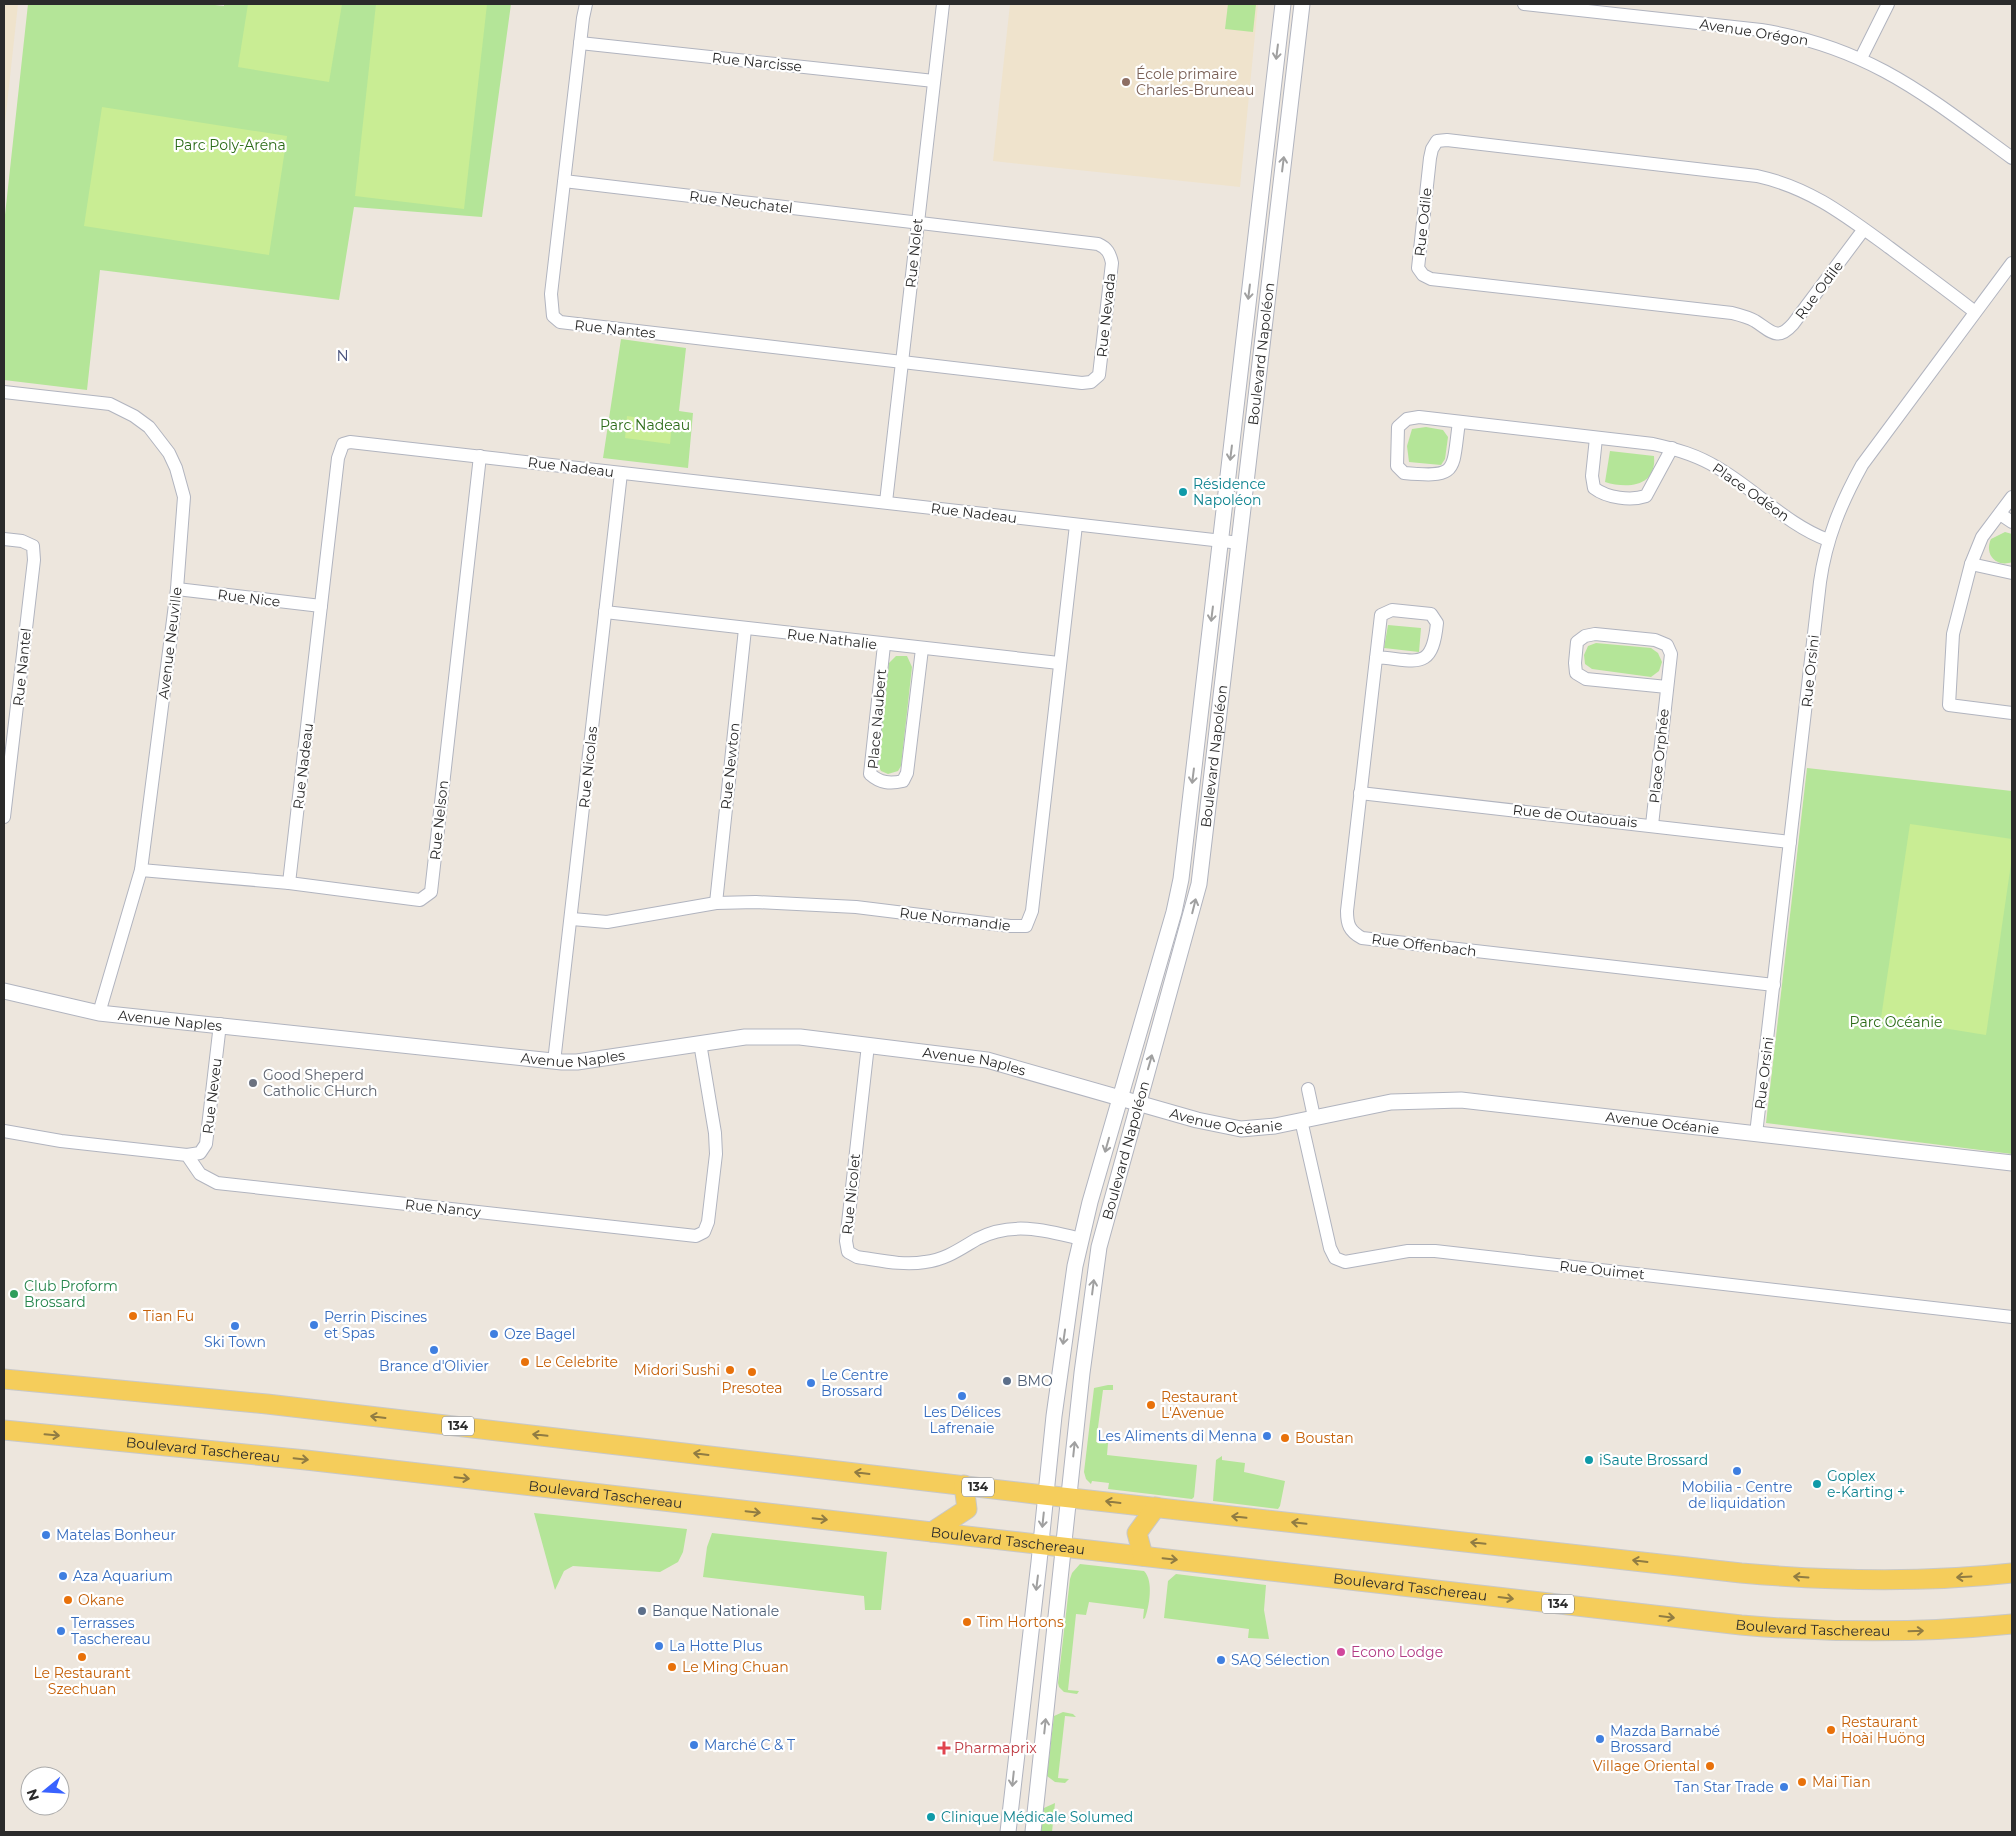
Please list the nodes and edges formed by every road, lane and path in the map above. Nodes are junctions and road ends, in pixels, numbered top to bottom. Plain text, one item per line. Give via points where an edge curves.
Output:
1 (586, 4) edge
2 (942, 4) edge
3 (1283, 4) edge
4 (1302, 4) edge
5 (1524, 4) edge
6 (1888, 4) edge
7 (1562, 6) edge
8 (580, 43) junction
9 (1861, 58) junction
10 (934, 81) junction
11 (2012, 158) edge
12 (564, 181) junction
13 (1262, 184) junction
14 (1280, 187) junction
15 (917, 223) junction
16 (1864, 229) junction
17 (2012, 263) edge
18 (1975, 312) junction
19 (902, 363) junction
20 (4, 392) edge
21 (1459, 422) junction
22 (1596, 438) junction
23 (1672, 448) junction
24 (480, 456) junction
25 (622, 473) junction
26 (2012, 497) edge
27 (886, 502) junction
28 (2000, 514) junction
29 (2012, 522) edge
30 (1076, 525) junction
31 (4, 539) edge
32 (1828, 540) junction
33 (1221, 542) junction
34 (1240, 544) junction
35 (1970, 564) junction
36 (2012, 573) edge
37 (177, 589) junction
38 (321, 606) junction
39 (605, 612) junction
40 (745, 628) junction
41 (884, 645) junction
42 (922, 650) junction
43 (1376, 657) junction
44 (1059, 664) junction
45 (1667, 687) junction
46 (2012, 713) edge
47 (1360, 793) junction
48 (4, 816) edge
49 (1652, 825) junction
50 (1790, 842) junction
51 (142, 870) junction
52 (289, 884) junction
53 (716, 903) junction
54 (572, 919) junction
55 (1774, 985) junction
56 (4, 991) edge
57 (99, 1013) junction
58 (220, 1024) junction
59 (700, 1043) junction
60 (868, 1045) junction
61 (554, 1062) junction
62 (1308, 1089) dead end
63 (1120, 1098) junction
64 (1138, 1103) junction
65 (1308, 1119) junction
66 (4, 1131) edge
67 (1756, 1134) junction
68 (187, 1155) junction
69 (2012, 1163) edge
70 (1081, 1238) junction
71 (2012, 1317) edge
72 (1059, 1370) junction
73 (1082, 1373) junction
74 (4, 1379) edge
75 (4, 1430) edge
76 (964, 1485) junction
77 (1046, 1495) junction
78 (1069, 1497) junction
79 (1156, 1507) junction
80 (932, 1532) junction
81 (1041, 1544) junction
82 (1065, 1547) junction
83 (1143, 1556) junction
84 (2012, 1573) edge
85 (2012, 1624) edge
86 (1023, 1696) junction
87 (1048, 1700) junction
88 (1008, 1832) edge
89 (1033, 1832) edge

1 - 8 street, Rue Nantes
2 - 10 street, Rue Nolet
3 -> 13 street, Boulevard Napoléon
14 -> 4 street, Boulevard Napoléon
5 - 7 street, Avenue Orégon
6 - 9 street
7 - 9 street, Avenue Orégon via 1780,33
8 - 10 street, Rue Narcisse
8 - 12 street, Rue Nantes
9 - 11 street, Avenue Orégon via 1911,85
10 - 15 street, Rue Nolet
12 - 15 street, Rue Neuchatel
12 - 19 street, Rue Nantes via 551,307 553,316 560,322
13 - 14 street
13 -> 33 street, Boulevard Napoléon
14 - 34 street, Boulevard Napoléon
15 - 19 street, Rue Nolet
15 - 19 street, Rue Nevada via 1098,244 1110,254 1110,281 1101,364 1098,375 1091,382
16 - 16 street, Rue Odile via 1808,192 1757,176 1447,140 1437,141 1430,158 1418,268 1431,279 1732,313 1778,334 1786,332 1793,324
16 - 18 street, Rue Odile
17 - 18 street, Rue Orsini
18 - 32 street, Rue Orsini via 1862,465 1843,500
19 - 27 street, Rue Nolet
20 - 37 street, Avenue Neuville via 110,404 134,416 160,440 176,468 184,497
21 - 21 street, Place Odéon via 1418,417 1406,419 1398,427 1397,466 1404,474 1444,474 1453,465
21 - 22 street, Place Odéon
22 - 23 street, Place Odéon
22 - 23 street via 1594,488 1602,494 1637,499 1646,496
23 - 32 street, Place Odéon via 1720,469 1790,520
24 - 25 street, Rue Nadeau
24 - 38 street, Rue Nadeau via 350,442 343,444 338,458
24 - 52 street, Rue Nelson via 431,892 420,900
25 - 27 street, Rue Nadeau
25 - 39 street, Rue Nicolas
26 - 28 street
27 - 30 street, Rue Nadeau
28 - 29 street
28 - 35 street via 1982,537
30 - 33 street, Rue Nadeau
30 - 44 street, Rue Normandie
31 - 48 street, Rue Nantel via 32,546 34,560
32 - 50 street, Rue Orsini via 1820,582
33 - 34 street, Rue Nadeau
33 -> 63 street, Boulevard Napoléon via 1181,879
64 -> 34 street, Boulevard Napoléon via 1199,884
35 - 36 street
35 - 46 street via 1953,634 1949,705
37 - 38 street, Rue Nice
37 - 51 street, Avenue Neuville
38 - 52 street, Rue Nadeau
39 - 40 street, Rue Nathalie
39 - 54 street, Rue Nicolas
40 - 41 street, Rue Nathalie
40 - 53 street, Rue Newton
41 - 42 street, Rue Nathalie
41 - 42 street, Place Naubert via 870,774 878,781 902,781 907,773
42 - 44 street, Rue Nathalie
43 - 43 street, Rue Offenbach via 1380,616 1392,610 1431,614 1437,623 1435,644 1430,654 1419,660
43 - 47 street, Rue Offenbach
44 - 53 street, Rue Normandie via 1032,911 1026,926 801,903
45 - 45 street, Place Orphée via 1672,654 1667,644 1595,634 1577,642 1576,673 1586,679
45 - 49 street, Place Orphée
47 - 49 street, Rue de Outaouais
47 - 55 street, Rue Offenbach via 1347,922 1352,933 1362,938
49 - 50 street, Rue de Outaouais
50 - 55 street, Rue Orsini
51 - 52 street, Rue Nelson
51 - 57 street, Avenue Neuville
53 - 54 street, Rue Normandie via 606,922
54 - 61 street, Rue Nicolas
55 - 67 street, Rue Orsini
56 - 57 street, Avenue Naples
57 - 58 street, Avenue Naples
58 - 61 street, Avenue Naples
58 - 68 street, Rue Neveu via 206,1144 200,1153
59 - 60 street, Avenue Naples via 776,1036
59 - 61 street, Avenue Naples via 577,1062
59 - 68 street, Rue Nancy via 716,1154 708,1222 704,1232 696,1236 217,1183 200,1174
60 - 63 street, Avenue Naples via 987,1060
60 - 70 street, Rue Nicolet via 846,1241 848,1252 856,1257 917,1263 944,1257 986,1235 1013,1228
62 - 65 street
63 - 64 street, Avenue Naples
63 -> 70 street, Boulevard Napoléon
64 - 65 street, Avenue Océanie via 1229,1128 1260,1129
73 -> 64 street, Boulevard Napoléon via 1098,1247
65 - 67 street, Avenue Océanie via 1391,1102 1460,1100
65 - 71 street, Rue Ouimet via 1330,1248 1339,1261 1352,1262 1408,1251 1435,1252
66 - 68 street via 61,1141
67 - 69 street, Avenue Océanie
70 -> 72 street, Boulevard Napoléon
72 - 73 street
72 - 77 street, Boulevard Napoléon
78 -> 73 street, Boulevard Napoléon
76 -> 74 main road, 134 via 267,1404
75 -> 80 main road, Boulevard Taschereau / 134 via 306,1460
76 - 77 main road, 134
76 - 80 main road via 967,1509
77 - 78 main road, 134
77 -> 81 street, Boulevard Napoléon
79 -> 78 main road, 134
78 - 82 street, Boulevard Napoléon
79 - 83 main road via 1136,1533
84 -> 79 main road, 134 via 1877,1580 1773,1576
80 - 81 main road, Boulevard Taschereau / 134
81 - 82 main road, Boulevard Taschereau / 134
81 -> 86 street, Boulevard Napoléon
82 - 83 main road, Boulevard Taschereau / 134
82 - 87 street, Boulevard Napoléon
83 -> 85 main road, Boulevard Taschereau / 134 via 1771,1627 1888,1631
86 - 87 street
86 -> 88 street, Boulevard Napoléon
89 -> 87 street, Boulevard Napoléon

